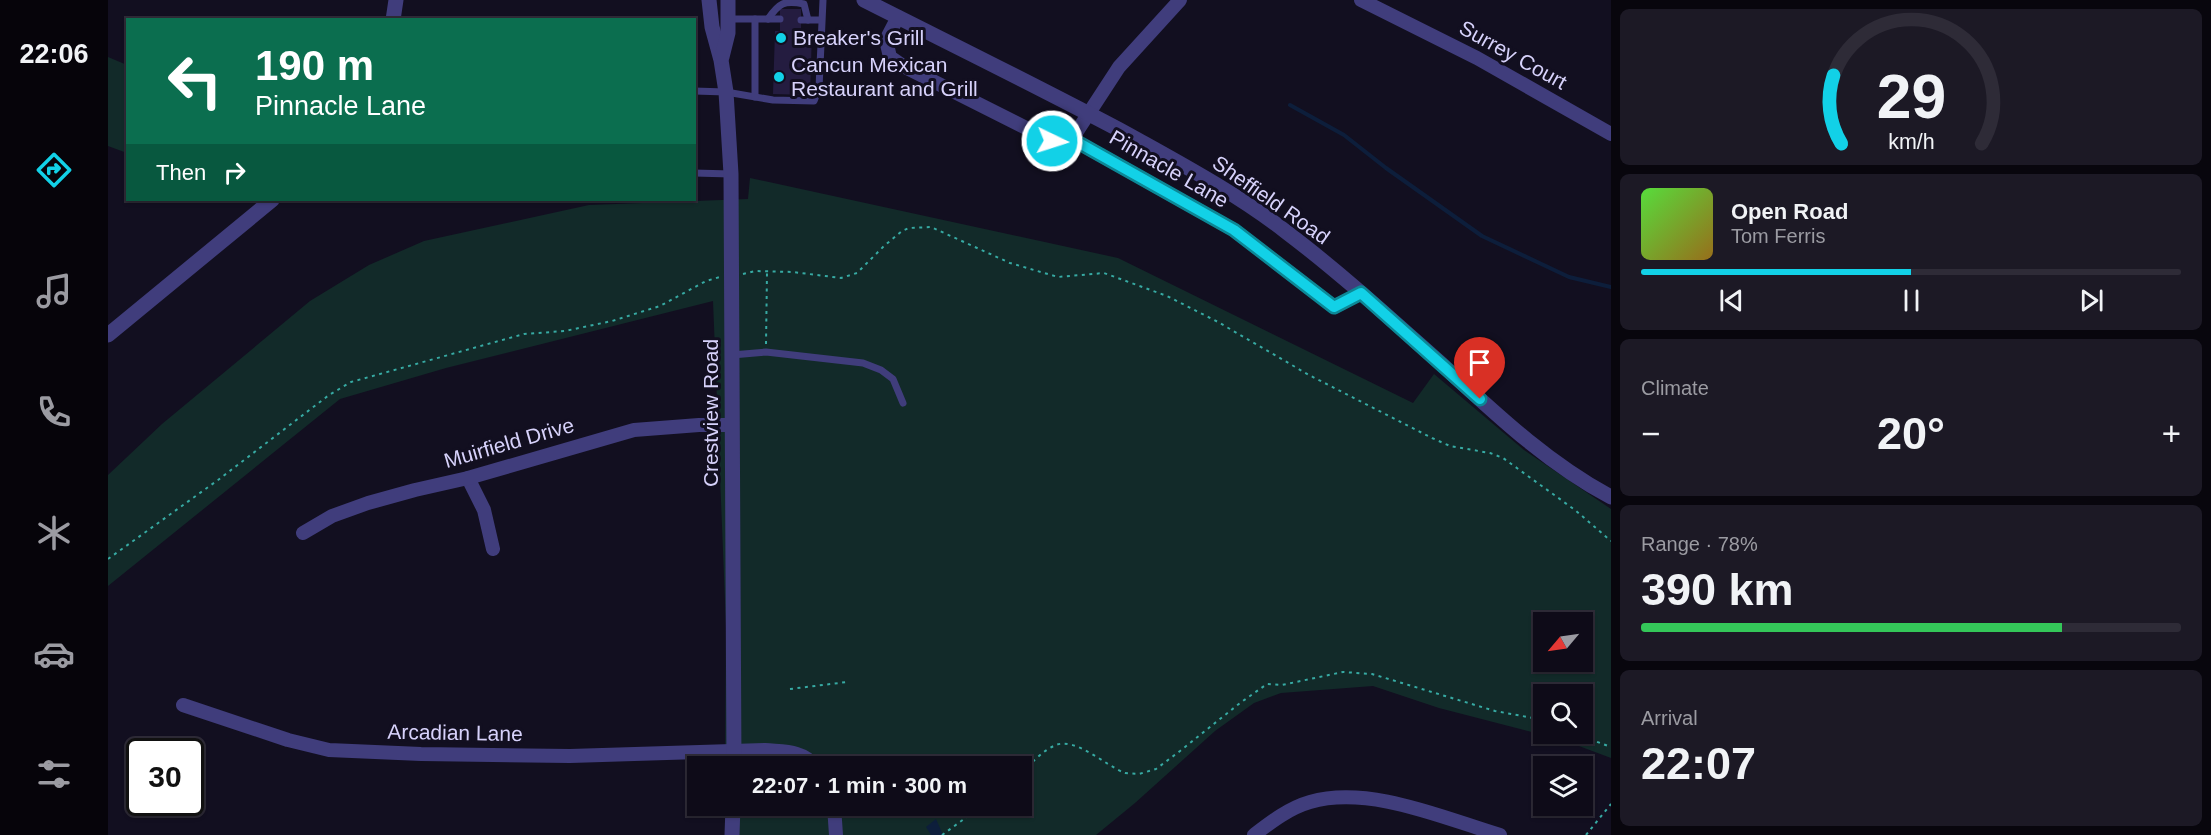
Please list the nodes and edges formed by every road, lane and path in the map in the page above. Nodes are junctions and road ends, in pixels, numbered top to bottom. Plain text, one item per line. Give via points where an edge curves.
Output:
1 (396, 0) edge
2 (710, 0) edge
3 (728, 0) edge
4 (823, 0) edge
5 (864, 0) edge
6 (1180, 0) edge
7 (1361, 0) edge
8 (898, 17) junction
9 (393, 18) edge
10 (728, 19) junction
11 (755, 19) junction
12 (768, 19) junction
13 (780, 19) dead end
14 (821, 20) junction
15 (721, 60) junction
16 (696, 92) edge
17 (726, 92) junction
18 (754, 97) junction
19 (1088, 113) junction
20 (1611, 134) edge
21 (1072, 139) junction
22 (696, 173) edge
23 (731, 174) junction
24 (271, 201) edge
25 (767, 272) dead end
26 (1361, 293) junction
27 (108, 335) edge
28 (766, 352) junction
29 (732, 355) junction
30 (903, 403) dead end
31 (732, 425) junction
32 (468, 478) junction
33 (1611, 496) edge
34 (303, 533) dead end
35 (494, 549) dead end
36 (847, 682) dead end
37 (790, 689) dead end
38 (183, 705) dead end
39 (1533, 718) edge
40 (1593, 740) edge
41 (1611, 747) edge
42 (734, 756) edge
43 (744, 756) edge
44 (802, 756) edge
45 (687, 758) edge
46 (1032, 763) edge
47 (1611, 804) edge
48 (733, 816) edge
49 (835, 816) edge
50 (968, 816) edge
51 (943, 834) edge
52 (732, 835) edge
53 (836, 835) edge
54 (1254, 835) edge
55 (1500, 835) edge
56 (1586, 835) edge

1 - 9 street
2 - 15 street, Crestview Road
3 - 10 street, Crestview Road
4 - 14 lane
5 - 8 street, Sheffield Road
6 - 19 street, Pinnacle Lane via 1119,67
7 - 20 street, Surrey Court via 1477,58
8 - 19 street, Sheffield Road
8 - 21 street, Pinnacle Lane via 886,40 890,57 1052,141
10 - 11 lane
10 - 15 street, Crestview Road
11 - 12 lane
11 - 18 lane
12 - 13 lane
12 - 14 lane via 777,6 796,2 804,4 805,20
14 - 18 lane via 819,88 814,101
15 - 17 street, Crestview Road
16 - 17 lane
17 - 18 lane
17 - 23 street, Crestview Road
19 - 21 street, Pinnacle Lane
19 - 26 street, Sheffield Road via 1244,202
21 - 26 street, Pinnacle Lane via 1234,230 1334,307
22 - 23 lane
23 - 29 street, Crestview Road
24 - 27 street
25 - 28 path
26 - 33 street, Sheffield Road via 1529,442
28 - 29 lane
28 - 30 lane via 863,363 893,379
29 - 31 street, Crestview Road
31 - 32 street, Muirfield Drive via 634,430
31 - 42 street, Crestview Road
32 - 34 street, Muirfield Drive via 368,503 332,516
32 - 35 street via 484,510
36 - 37 path
38 - 45 street, Arcadian Lane via 329,750
39 - 46 path via 1495,711 1372,674 1342,672 1282,685 1267,684 1149,771 1125,773 1064,743 1048,749
40 - 41 path
43 - 44 street, Arcadian Lane via 765,750
47 - 56 path
48 - 52 street
49 - 53 street
50 - 51 path
54 - 55 street via 1289,811 1334,797 1394,804

